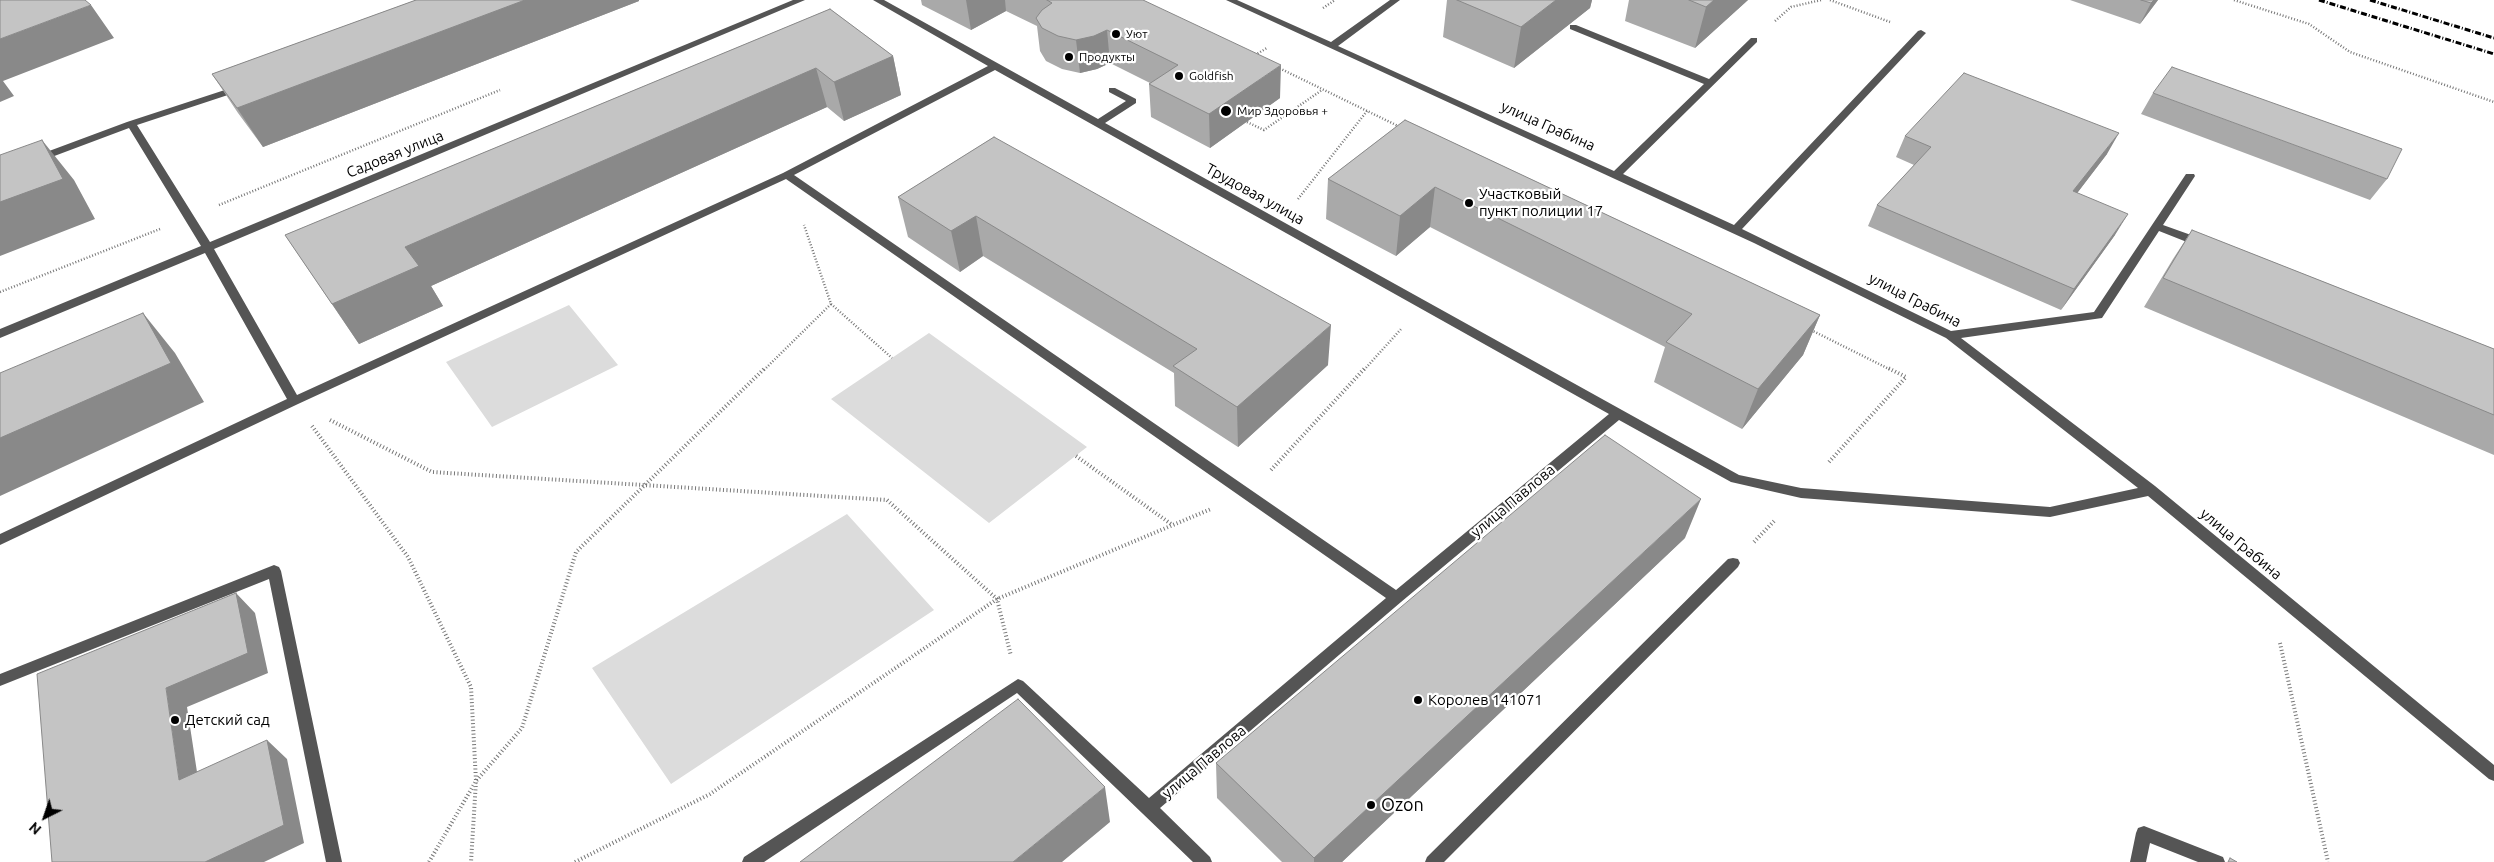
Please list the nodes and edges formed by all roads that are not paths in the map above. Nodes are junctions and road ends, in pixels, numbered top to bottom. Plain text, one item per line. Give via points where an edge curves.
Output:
1 (801, 0) edge
2 (877, 0) edge
3 (1230, 0) edge
4 (1396, 0) edge
5 (1573, 27) dead end
6 (1922, 33) road end
7 (1754, 40) dead end
8 (1332, 46) junction
9 (995, 66) junction
10 (1710, 82) junction
11 (251, 85) edge
12 (1112, 90) dead end
13 (1098, 123) junction
14 (131, 124) junction
15 (28, 162) edge
16 (787, 175) junction
17 (1616, 175) junction
18 (2190, 176) dead end
19 (2157, 226) junction
20 (1735, 230) junction
21 (208, 248) junction
22 (2212, 248) edge
23 (0, 334) edge
24 (1950, 334) junction
25 (294, 402) junction
26 (1619, 413) junction
27 (2150, 490) junction
28 (0, 540) edge
29 (1733, 563) road end
30 (1396, 598) junction
31 (0, 680) edge
32 (2494, 774) edge
33 (1149, 808) junction
34 (334, 862) edge
35 (750, 862) edge
36 (1204, 862) edge
37 (1433, 862) edge
38 (2138, 862) edge
39 (2216, 862) edge

1 - 21 street, Садовая улица
2 - 9 street, Трудовая улица
3 - 8 street, улица Грабина
4 - 8 street
5 - 10 street
6 - 20 street
7 - 10 street
8 - 17 street, улица Грабина
9 - 13 street, Трудовая улица
9 - 16 street
10 - 17 street
11 - 14 street
12 - 13 street via 1133,102
13 - 26 street, Трудовая улица
14 - 15 street
14 - 21 street
16 - 25 street
16 - 30 street
17 - 20 street, улица Грабина
18 - 19 street
19 - 22 street
19 - 24 street via 2098,315
20 - 24 street, улица Грабина
21 - 23 street, Садовая улица
21 - 25 street
24 - 27 street, улица Грабина
25 - 28 street
26 - 27 street, Трудовая улица via 1736,479 1801,493 2050,512
26 - 30 street, улица Павлова
27 - 32 street, улица Грабина
29 - 37 street
30 - 33 street, улица Павлова
31 - 34 street via 274,571
33 - 35 street, улица Павлова via 1018,685
33 - 36 street
38 - 39 street via 2144,833

